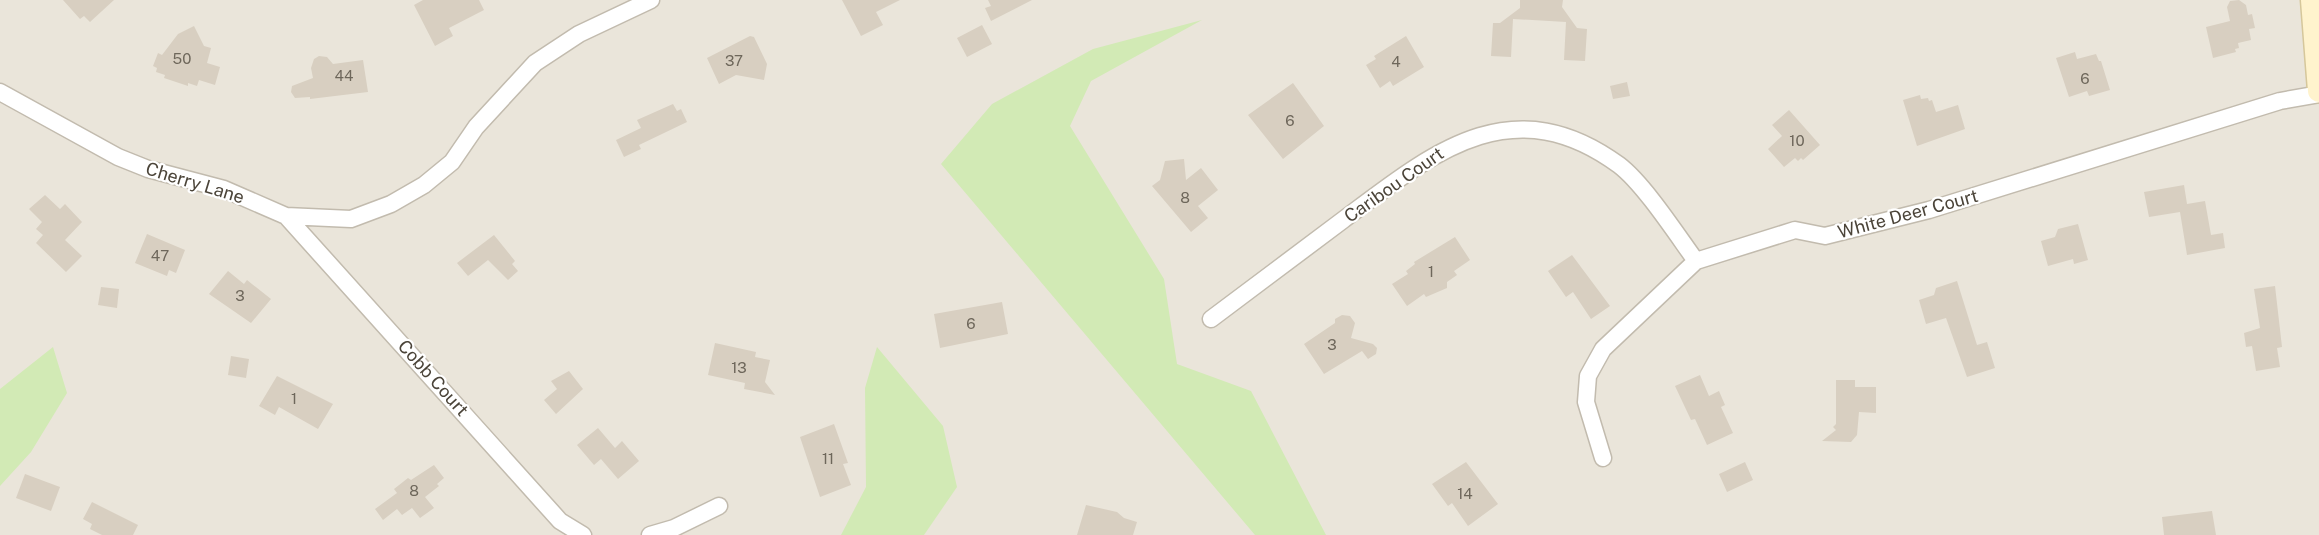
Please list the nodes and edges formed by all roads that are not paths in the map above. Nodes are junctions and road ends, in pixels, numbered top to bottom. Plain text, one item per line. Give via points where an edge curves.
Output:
1 (651, 0) edge
2 (2312, 0) edge
3 (0, 92) edge
4 (2319, 93) edge
5 (286, 216) junction
6 (1696, 261) junction
7 (1211, 319) dead end
8 (1603, 458) dead end
9 (719, 506) dead end
10 (583, 535) edge
11 (650, 535) edge

1 - 5 street, Cherry Lane via 579,34 535,63 476,127 452,162 424,185 391,204 351,219
2 - 4 main road
3 - 5 street, Cherry Lane via 118,157 224,189
4 - 6 street, White Deer Court via 2280,101 1919,213 1825,236 1795,230
5 - 10 street, Cobb Court via 560,521
6 - 7 street, Caribou Court via 1620,166 1581,144 1544,130 1511,129 1470,138 1407,172
6 - 8 street, White Deer Court via 1603,349 1588,376 1586,402
9 - 11 street

